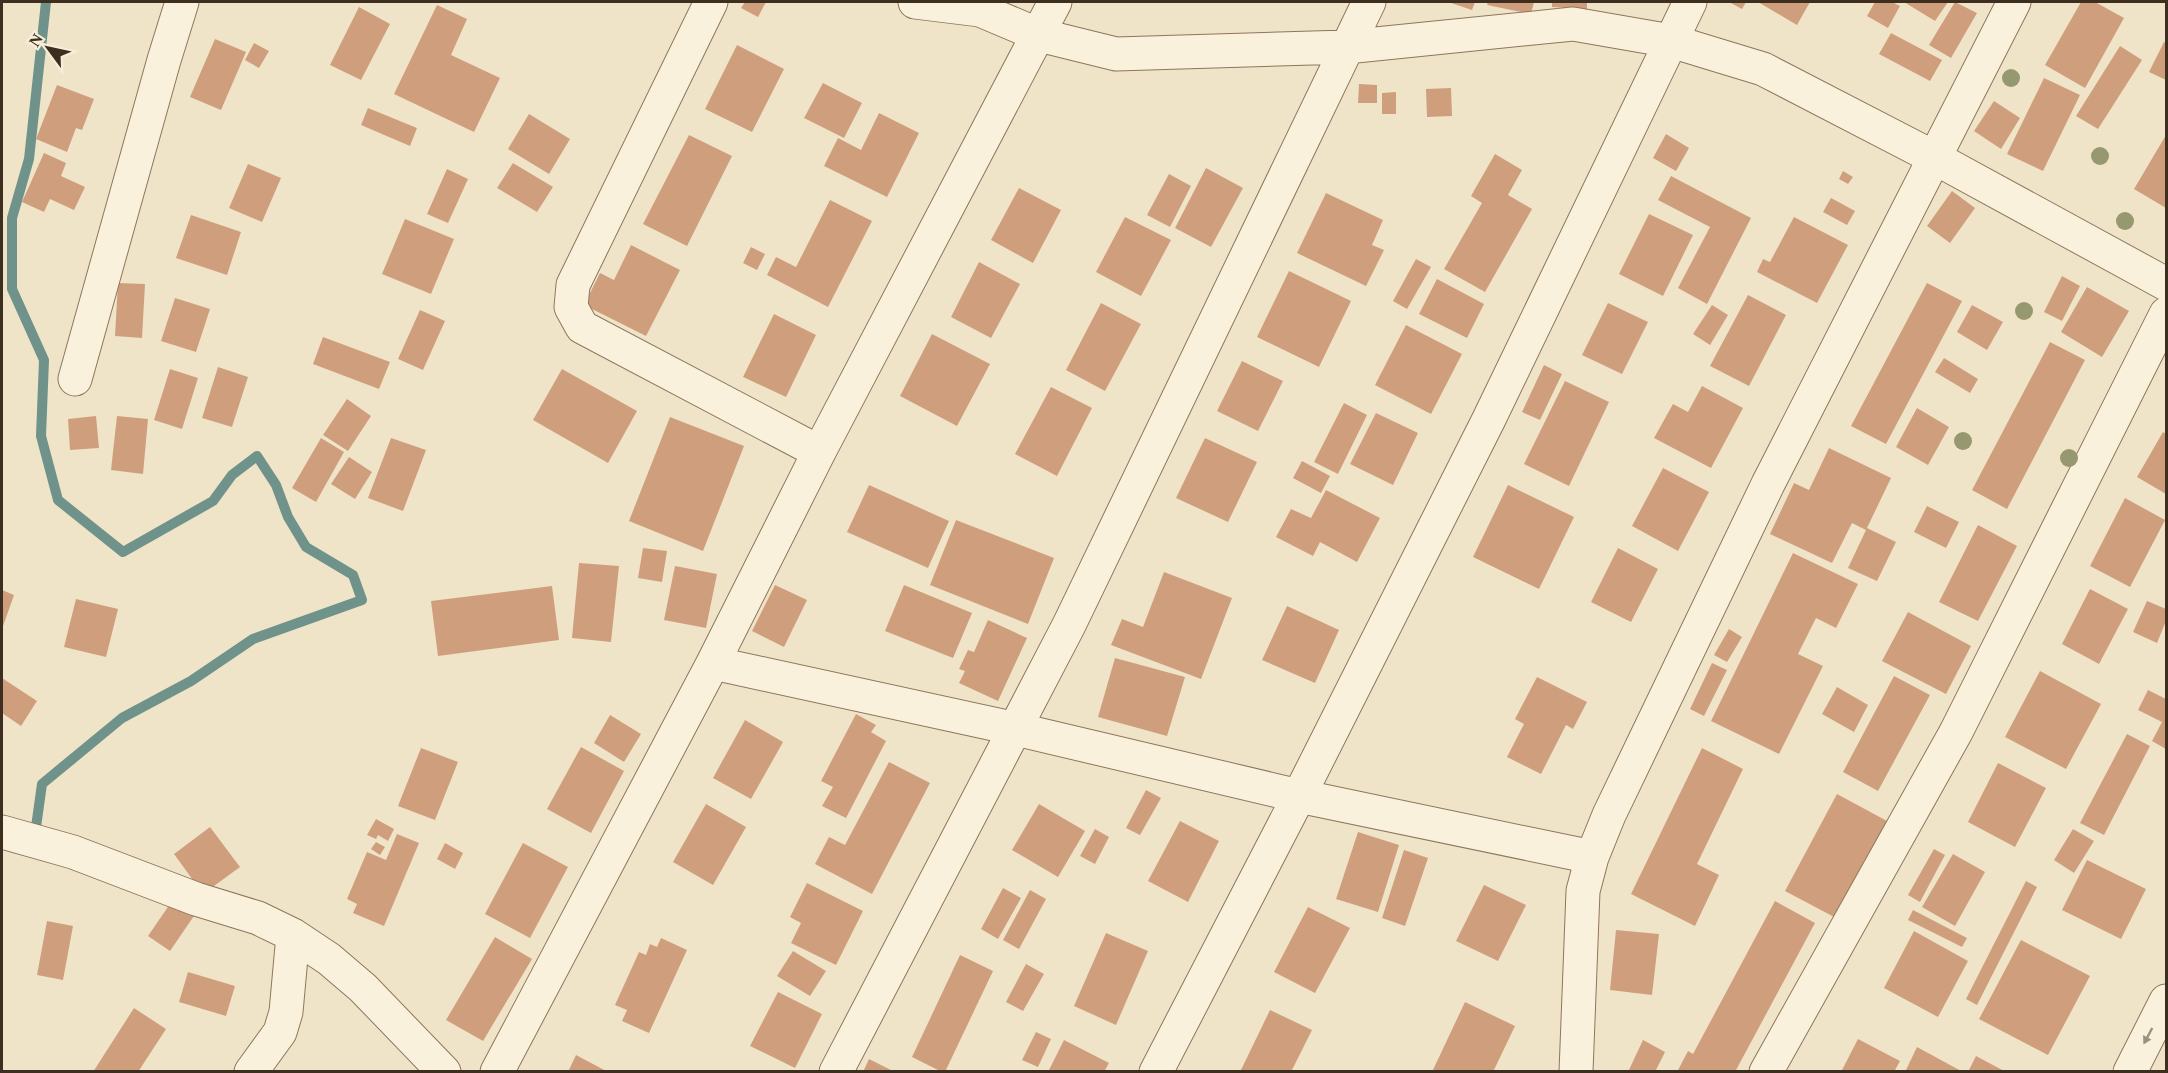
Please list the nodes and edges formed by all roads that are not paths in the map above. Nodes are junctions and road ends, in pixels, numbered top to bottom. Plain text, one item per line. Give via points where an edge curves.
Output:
1 (182, 2) edge
2 (711, 2) edge
3 (915, 2) edge
4 (1055, 2) edge
5 (1369, 2) edge
6 (1690, 2) edge
7 (2014, 2) edge
8 (1039, 35) junction
9 (1671, 41) junction
10 (1346, 47) junction
11 (1935, 158) junction
12 (2166, 284) edge
13 (2166, 314) edge
14 (75, 379) dead end
15 (819, 452) junction
16 (713, 663) junction
17 (1016, 729) junction
18 (1299, 796) junction
19 (11, 834) edge
20 (1592, 857) junction
21 (293, 935) junction
22 (2166, 1001) edge
23 (251, 1071) edge
24 (444, 1071) edge
25 (497, 1071) edge
26 (836, 1071) edge
27 (1156, 1071) edge
28 (1576, 1071) edge
29 (1766, 1071) edge
30 (2130, 1071) edge

1 - 14 street
2 - 15 street via 573,285 571,307 582,327
3 - 8 street via 980,10
4 - 8 street
5 - 10 street
6 - 9 street
7 - 11 street
8 - 10 street via 1116,54
8 - 15 street
9 - 10 street via 1573,24
9 - 11 street via 1763,69
9 - 18 street via 1489,419
10 - 17 street
11 - 12 street
11 - 20 street via 1768,484
13 - 29 street via 1956,732
15 - 16 street
16 - 17 street
16 - 25 street
17 - 18 street
17 - 26 street
18 - 20 street
18 - 27 street
19 - 21 street via 258,918
20 - 28 street via 1583,891
21 - 23 street via 286,1012 280,1032
21 - 24 street via 363,988
22 -> 30 street

